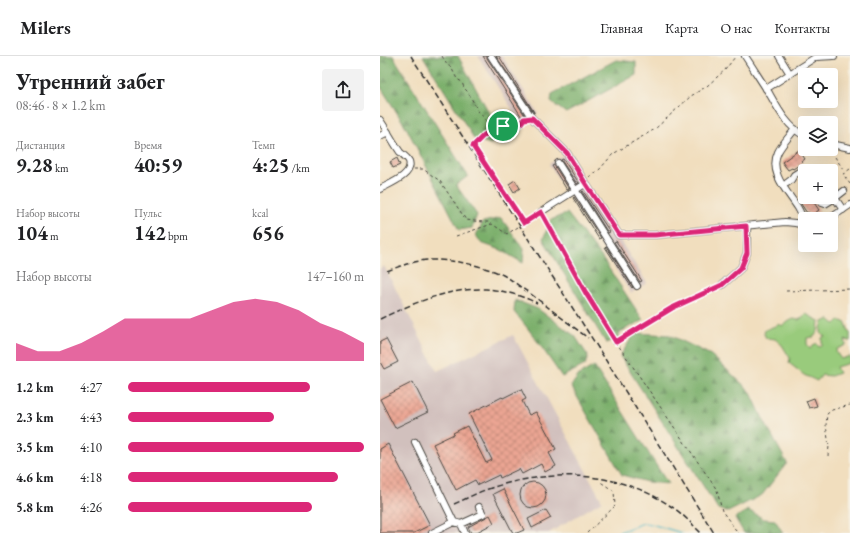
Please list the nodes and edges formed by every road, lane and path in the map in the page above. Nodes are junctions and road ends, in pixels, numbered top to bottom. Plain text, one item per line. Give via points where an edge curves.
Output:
1 (442, 56) edge
2 (491, 56) edge
3 (745, 56) edge
4 (779, 56) edge
5 (816, 56) edge
6 (834, 56) edge
7 (735, 58) dead end
8 (790, 74) junction
9 (766, 89) junction
10 (532, 118) junction
11 (380, 120) edge
12 (795, 129) junction
13 (388, 132) junction
14 (492, 132) junction
15 (798, 132) edge
16 (380, 136) edge
17 (838, 145) edge
18 (850, 148) edge
19 (835, 157) dead end
20 (558, 163) dead end
21 (409, 168) junction
22 (850, 169) edge
23 (846, 172) junction
24 (798, 173) edge
25 (584, 183) junction
26 (787, 183) dead end
27 (850, 184) edge
28 (380, 189) edge
29 (575, 190) junction
30 (844, 191) dead end
31 (838, 196) edge
32 (838, 202) edge
33 (850, 205) edge
34 (843, 210) junction
35 (541, 212) junction
36 (800, 212) edge
37 (838, 213) edge
38 (524, 223) junction
39 (492, 224) junction
40 (798, 225) edge
41 (746, 226) junction
42 (619, 235) junction
43 (456, 236) dead end
44 (607, 239) junction
45 (722, 285) joint
46 (637, 286) dead end
47 (850, 289) edge
48 (786, 291) dead end
49 (616, 342) junction
50 (613, 344) dead end
51 (850, 405) edge
52 (415, 442) dead end
53 (828, 456) dead end
54 (599, 481) dead end
55 (479, 507) dead end
56 (457, 523) junction
57 (432, 533) edge
58 (465, 533) edge
59 (587, 533) edge
60 (738, 533) edge

1 - 14 path via 447,65 452,67 457,79 462,82
2 - 10 street
3 - 9 street
4 - 8 street
5 - 6 street
5 - 8 street
7 - 25 path via 707,86 691,96 655,129 613,154
8 - 9 street
9 - 12 street via 783,116
10 - 14 path via 524,119 515,128 506,126
10 - 25 street via 567,153
11 - 13 street
12 - 15 street
12 - 36 street via 778,151 775,161 779,179
13 - 16 street
13 - 21 street via 401,154 408,159
14 - 38 path via 484,135 473,146
17 - 18 street
19 - 23 path
20 - 29 street
21 - 28 street via 401,178
21 - 39 path via 423,169 440,181 466,220
22 - 23 path
23 - 27 path via 843,174
24 - 26 street
25 - 29 street
25 - 42 street
29 - 35 street
29 - 44 street
30 - 31 street
32 - 34 street
33 - 34 street
34 - 37 street
35 - 38 path
35 - 49 path
38 - 39 path via 507,234
39 - 43 path
40 - 41 street via 786,222
41 - 42 street via 655,235
41 - 45 street via 747,253 741,268
42 - 44 street
44 - 46 street
45 - 49 path via 672,308
47 - 48 path
49 - 50 path
49 - 60 path via 717,490 722,511
51 - 53 path via 827,414
52 - 56 street
54 - 59 path via 614,491 615,506
55 - 56 street via 483,514
56 - 57 street
56 - 58 street

